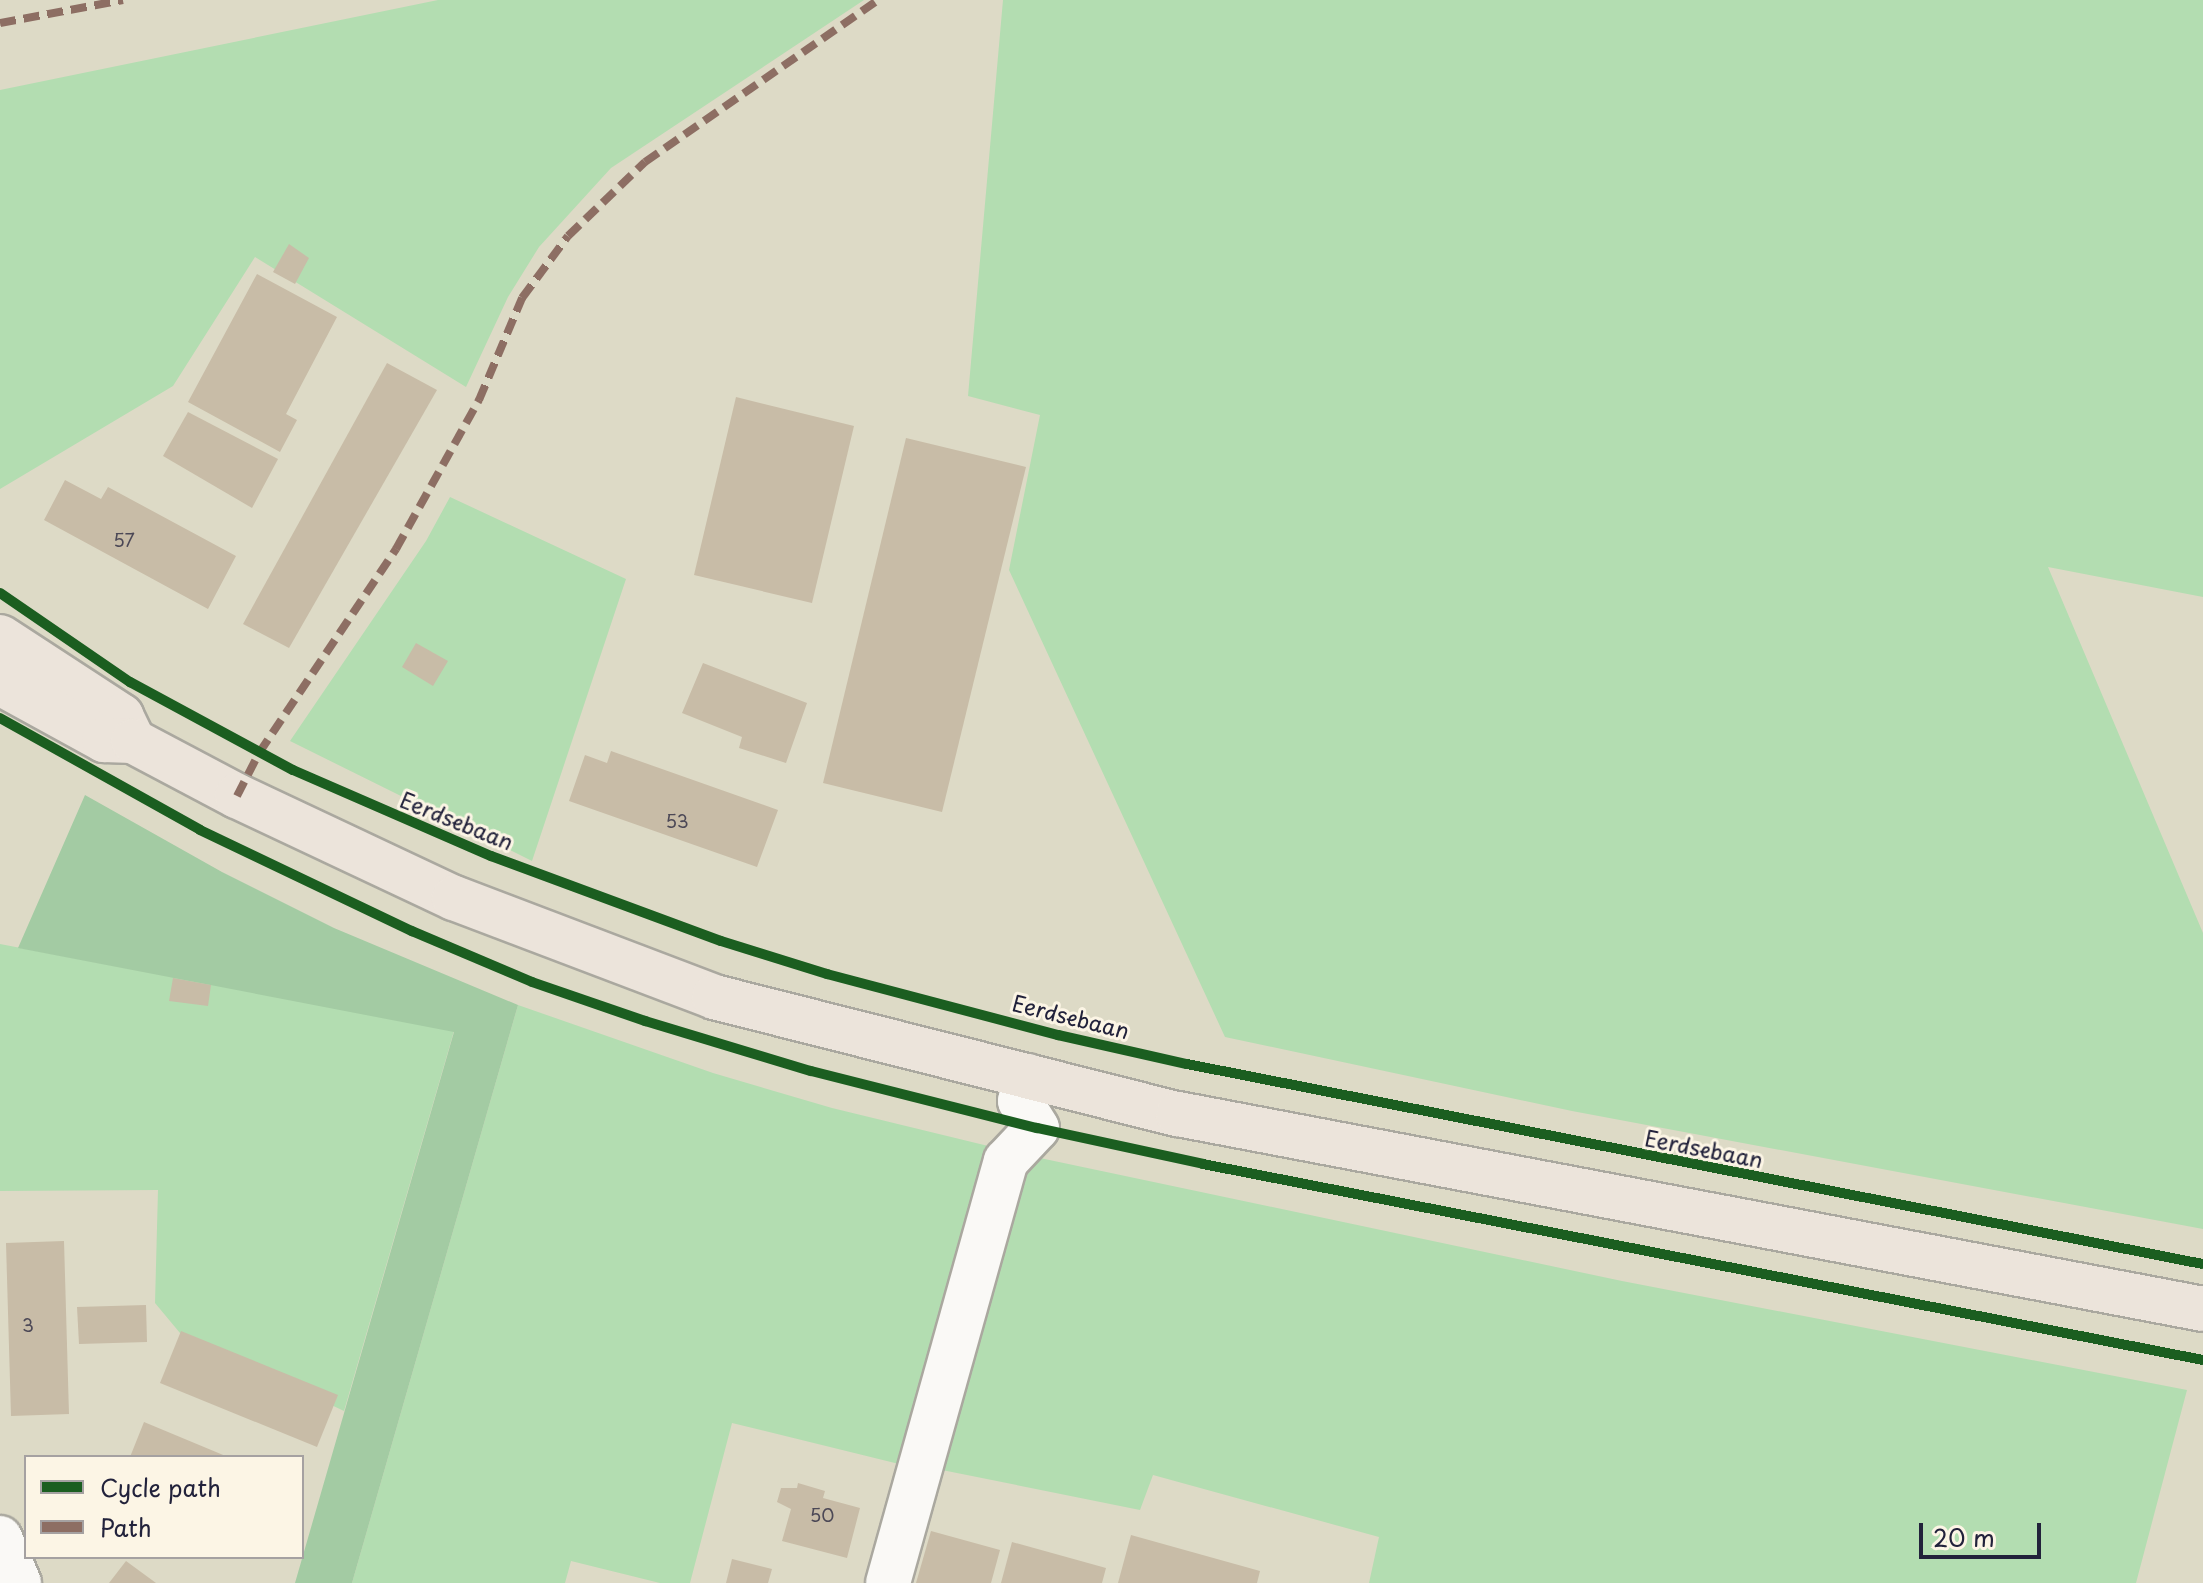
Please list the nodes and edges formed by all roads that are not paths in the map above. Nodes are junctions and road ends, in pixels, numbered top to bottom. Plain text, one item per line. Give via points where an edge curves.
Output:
1 (0, 637) edge
2 (0, 683) edge
3 (133, 741) junction
4 (1027, 1076) junction
5 (2203, 1309) edge
6 (0, 1538) edge
7 (19, 1583) edge
8 (888, 1583) edge

1 - 3 main road via 121,716
2 - 3 main road via 104,740
3 - 4 main road via 454,898 699,992
4 - 5 main road via 1178,1114
4 - 8 street via 1020,1101 1037,1128 1006,1161
6 - 7 street

